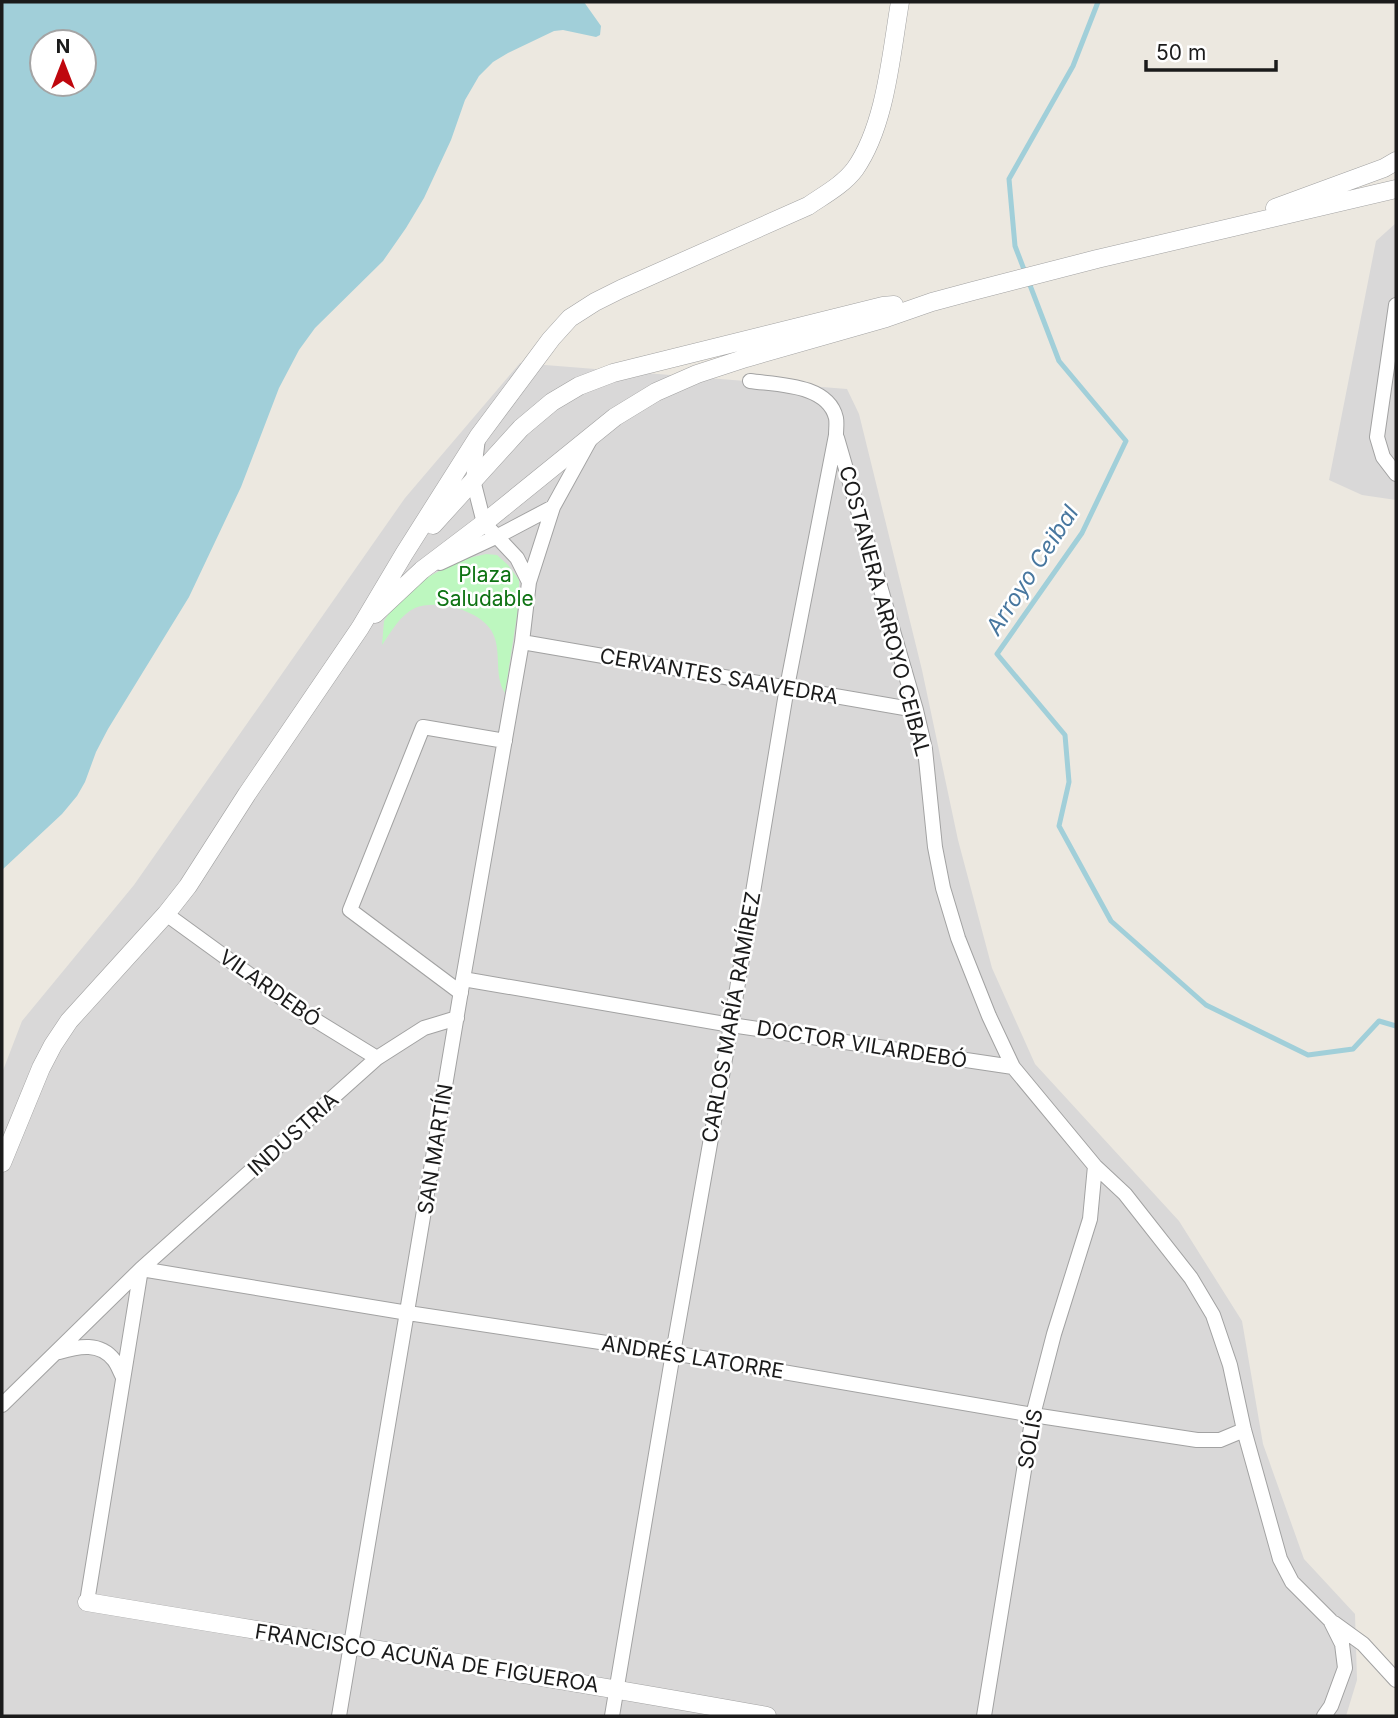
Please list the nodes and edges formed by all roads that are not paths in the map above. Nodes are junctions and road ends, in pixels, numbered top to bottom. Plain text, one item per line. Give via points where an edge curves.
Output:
1 (900, 2) edge
2 (1396, 161) edge
3 (1396, 190) edge
4 (1200, 236) junction
5 (932, 302) junction
6 (1396, 305) edge
7 (750, 382) dead end
8 (593, 434) junction
9 (836, 435) junction
10 (478, 437) junction
11 (1396, 474) edge
12 (473, 480) junction
13 (553, 507) junction
14 (484, 523) junction
15 (498, 536) junction
16 (404, 554) junction
17 (422, 570) junction
18 (529, 582) junction
19 (360, 628) junction
20 (522, 642) junction
21 (787, 687) junction
22 (916, 709) junction
23 (505, 741) junction
24 (166, 914) junction
25 (462, 986) junction
26 (457, 1018) junction
27 (731, 1025) junction
28 (377, 1058) junction
29 (1013, 1067) junction
30 (2, 1163) edge
31 (1095, 1166) junction
32 (141, 1269) junction
33 (408, 1313) junction
34 (673, 1353) junction
35 (55, 1354) junction
36 (123, 1377) junction
37 (2, 1405) edge
38 (1033, 1415) junction
39 (1244, 1430) junction
40 (87, 1602) joint
41 (1330, 1620) junction
42 (352, 1647) junction
43 (1396, 1680) edge
44 (617, 1689) junction
45 (340, 1716) edge
46 (612, 1716) edge
47 (767, 1716) edge
48 (984, 1716) edge
49 (1324, 1716) edge

1 - 10 street via 883,100 872,138 854,170 808,205 621,289 570,318
2 - 4 street
3 - 4 street
4 - 5 street
5 - 8 street via 697,374 656,392
5 - 12 street via 883,306 613,373 579,386 531,419
6 - 11 street via 1377,437 1383,457
7 - 9 street, CARLOS MARÍA RAMÍREZ via 818,393 831,406
8 - 13 street, SAN MARTÍN
8 - 14 street
9 - 21 street, CARLOS MARÍA RAMÍREZ
9 - 22 street, COSTANERA ARROYO CEIBAL
10 - 12 street
10 - 16 street
12 - 14 street
12 - 16 street
13 - 15 street
13 - 18 street, SAN MARTÍN
14 - 15 street
14 - 17 street
15 - 17 street
15 - 18 street
16 - 19 street
17 - 19 street
18 - 20 street, SAN MARTÍN
19 - 24 street
20 - 21 street, CERVANTES SAAVEDRA
20 - 23 street, SAN MARTÍN
21 - 22 street, CERVANTES SAAVEDRA
21 - 27 street, CARLOS MARÍA RAMÍREZ
22 - 29 street, COSTANERA ARROYO CEIBAL via 943,888 958,938
23 - 25 street, SAN MARTÍN
23 - 25 street via 423,727 350,911
24 - 28 street, VILARDEBÓ via 293,1007
24 - 30 street via 69,1021 53,1045
25 - 26 street, SAN MARTÍN
25 - 27 street, DOCTOR VILARDEBÓ
26 - 28 street, INDUSTRIA via 425,1028
26 - 33 street, SAN MARTÍN
27 - 29 street, DOCTOR VILARDEBÓ
27 - 34 street, CARLOS MARÍA RAMÍREZ
28 - 32 street, INDUSTRIA
29 - 31 street, COSTANERA ARROYO CEIBAL
31 - 38 street, SOLÍS via 1090,1219
31 - 39 street, COSTANERA ARROYO CEIBAL via 1125,1194 1191,1278 1213,1315
32 - 33 street, ANDRÉS LATORRE
32 - 35 street, INDUSTRIA
32 - 36 street
33 - 34 street, ANDRÉS LATORRE
33 - 42 street, SAN MARTÍN
34 - 38 street, ANDRÉS LATORRE
34 - 44 street, CARLOS MARÍA RAMÍREZ
35 - 36 street via 75,1347 96,1347 114,1360
35 - 37 street, INDUSTRIA
36 - 40 street
38 - 39 street, ANDRÉS LATORRE via 1198,1440 1220,1440
38 - 48 street, SOLÍS
39 - 41 street, COSTANERA ARROYO CEIBAL via 1280,1559 1292,1582
40 - 42 street, FRANCISCO ACUÑA DE FIGUEROA
41 - 43 street via 1363,1644
41 - 49 street, COSTANERA ARROYO CEIBAL via 1342,1644 1345,1668
42 - 44 street, FRANCISCO ACUÑA DE FIGUEROA
42 - 45 street, SAN MARTÍN
44 - 46 street, CARLOS MARÍA RAMÍREZ
44 - 47 street, FRANCISCO ACUÑA DE FIGUEROA

